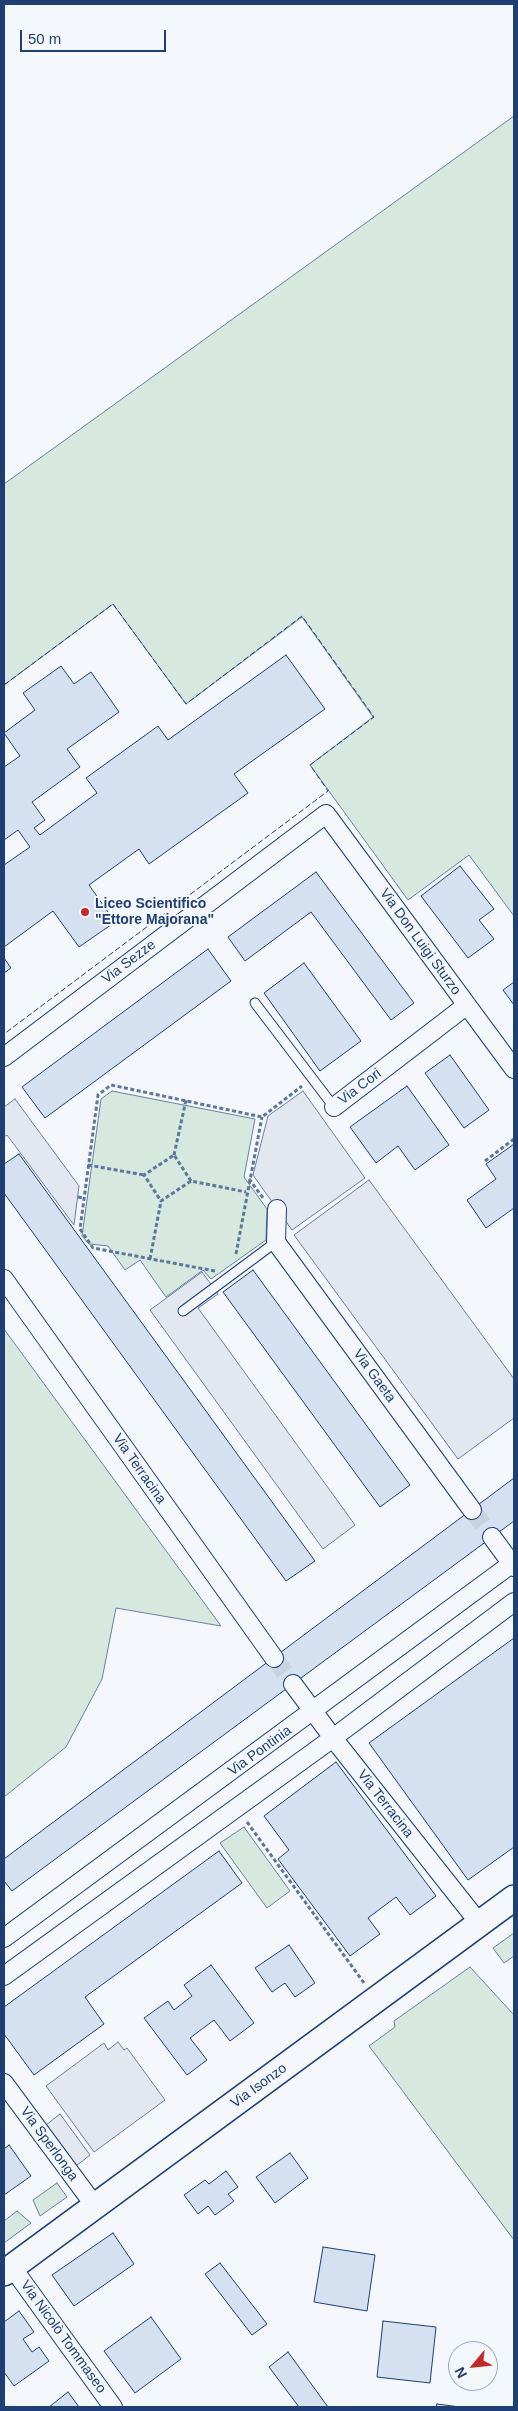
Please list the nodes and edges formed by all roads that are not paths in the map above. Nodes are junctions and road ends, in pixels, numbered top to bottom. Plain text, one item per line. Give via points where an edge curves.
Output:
1 (326, 814) joint
2 (255, 1003) dead end
3 (467, 1005) junction
4 (4, 1056) edge
5 (514, 1069) edge
6 (334, 1107) joint
7 (277, 1209) dead end
8 (276, 1242) junction
9 (4, 1279) edge
10 (183, 1311) dead end
11 (472, 1510) tunnel mouth
12 (492, 1538) tunnel mouth
13 (513, 1564) edge
14 (514, 1602) edge
15 (274, 1658) tunnel mouth
16 (293, 1684) tunnel mouth
17 (313, 1712) junction
18 (333, 1738) junction
19 (514, 1898) edge
20 (480, 1924) junction
21 (4, 1938) edge
22 (4, 1976) edge
23 (4, 2082) edge
24 (94, 2206) junction
25 (8, 2270) edge
26 (113, 2407) edge

1 - 3 street, Via Don Luigi Sturzo
1 - 4 street, Via Sezze
2 - 6 lane, Via Cori
3 - 5 street, Via Don Luigi Sturzo
3 - 6 street, Via Cori
7 - 8 street
8 - 10 lane
8 - 11 street, Via Gaeta
9 - 15 street, Via Terracina
12 - 13 street
13 - 17 street, Via Pontinia
14 - 18 street
16 - 17 street, Via Terracina
17 - 18 street, Via Terracina
17 - 21 street, Via Pontinia
18 - 20 street, Via Terracina
18 - 22 street
19 - 20 main road, Via Isonzo
20 - 24 main road, Via Isonzo
23 - 24 street, Via Sperlonga
24 - 25 main road, Via Isonzo
25 - 26 street, Via Nicolò Tommaseo

